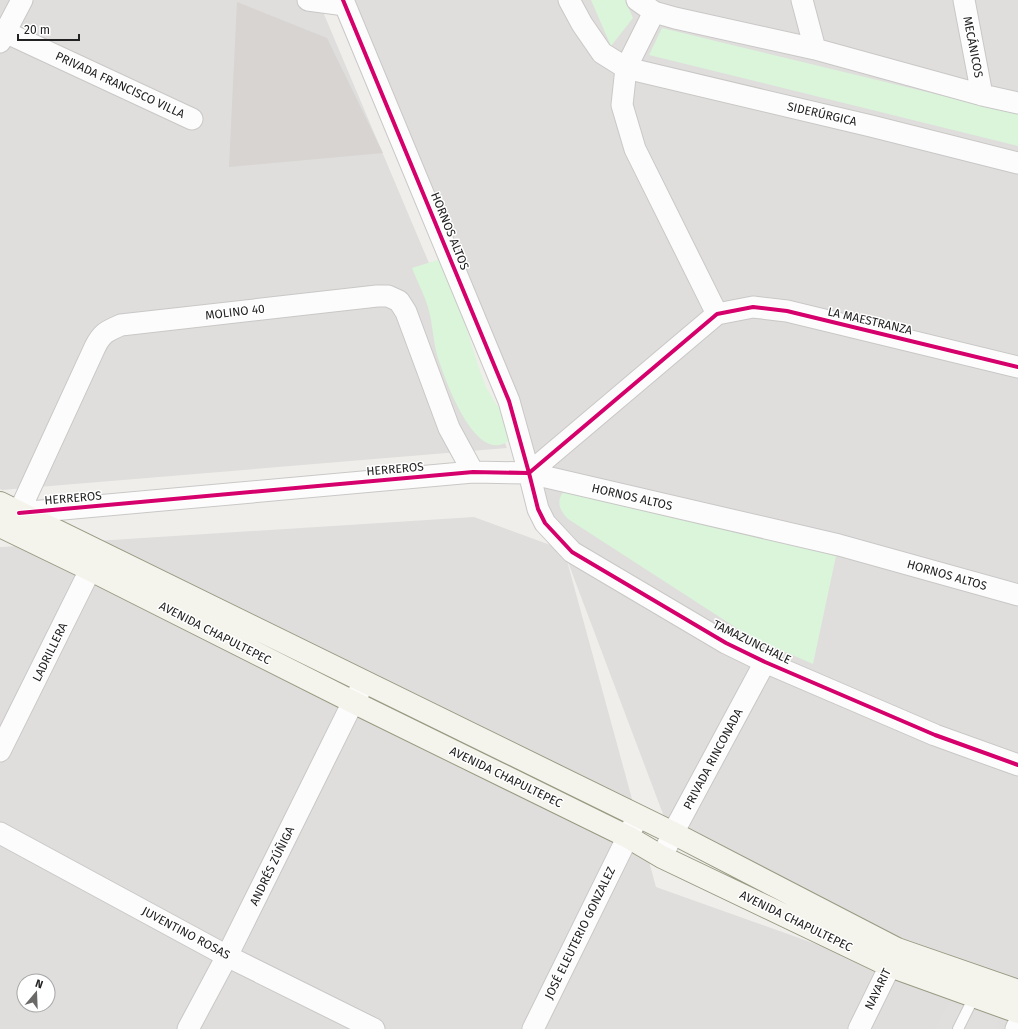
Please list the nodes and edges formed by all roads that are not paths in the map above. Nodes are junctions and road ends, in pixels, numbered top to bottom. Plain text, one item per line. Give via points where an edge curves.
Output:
1 (22, 0) edge
2 (308, 0) edge
3 (569, 0) edge
4 (637, 0) edge
5 (802, 0) edge
6 (964, 0) edge
7 (344, 2) edge
8 (654, 12) junction
9 (3, 37) edge
10 (814, 49) junction
11 (626, 68) junction
12 (982, 94) junction
13 (1018, 103) edge
14 (192, 119) dead end
15 (1018, 163) edge
16 (716, 314) junction
17 (1018, 367) edge
18 (473, 472) junction
19 (530, 473) junction
20 (0, 503) edge
21 (10, 523) edge
22 (95, 561) junction
23 (1018, 595) edge
24 (765, 662) junction
25 (365, 682) junction
26 (353, 702) junction
27 (0, 751) edge
28 (1018, 765) edge
29 (638, 816) junction
30 (673, 832) junction
31 (0, 833) edge
32 (628, 837) junction
33 (662, 857) junction
34 (227, 956) junction
35 (893, 958) junction
36 (978, 988) junction
37 (1018, 991) edge
38 (1018, 1012) edge
39 (1018, 1025) edge
40 (188, 1029) edge
41 (374, 1029) edge
42 (533, 1029) edge
43 (859, 1029) edge
44 (958, 1029) edge
45 (1016, 1029) edge

1 - 9 street
2 - 7 street
3 - 11 street, SIDERÚRGICA via 602,53
4 - 8 street
5 - 10 street
6 - 12 street, MECÁNICOS
7 - 19 street, HORNOS ALTOS via 509,401
8 - 10 street
8 - 11 street
9 - 14 street, PRIVADA FRANCISCO VILLA
10 - 12 street
11 - 15 street, SIDERÚRGICA
11 - 16 street via 622,105 635,149
12 - 13 street
16 - 17 street, LA MAESTRANZA via 754,307 787,311
16 - 19 street
18 - 19 street, HERREROS
18 - 21 street, HERREROS
18 - 21 street, MOLINO 40 via 449,428 406,312 399,301 388,296 377,296 120,325 108,330 94,347
19 - 23 street, HORNOS ALTOS via 839,545
19 - 24 street, TAMAZUNCHALE via 538,509 545,523 572,552 726,643
20 - 21 main road, AVENIDA CHAPULTEPEC
21 - 22 main road, AVENIDA CHAPULTEPEC
22 - 25 main road
22 - 26 main road, AVENIDA CHAPULTEPEC
22 - 27 street, LADRILLERA
24 - 28 street, TAMAZUNCHALE via 935,735
24 - 30 street, PRIVADA RINCONADA
25 - 26 street, ANDRÉS ZÚÑIGA
25 - 29 main road
26 - 32 main road, AVENIDA CHAPULTEPEC
26 - 34 street, ANDRÉS ZÚÑIGA
29 - 30 main road
29 - 32 street, JOSÉ ELEUTERIO GONZALEZ
30 - 33 street, PRIVADA RINCONADA
30 - 35 main road
31 - 34 street, JUVENTINO ROSAS
32 - 33 main road, AVENIDA CHAPULTEPEC
32 - 42 street, JOSÉ ELEUTERIO GONZALEZ
33 - 35 main road, AVENIDA CHAPULTEPEC
34 - 40 street, ANDRÉS ZÚÑIGA
34 - 41 street, JUVENTINO ROSAS
35 - 36 main road, AVENIDA CHAPULTEPEC
35 - 43 street, NAYARIT
36 - 37 main road
36 - 38 main road, AVENIDA CHAPULTEPEC
36 - 44 lane
39 - 45 street

